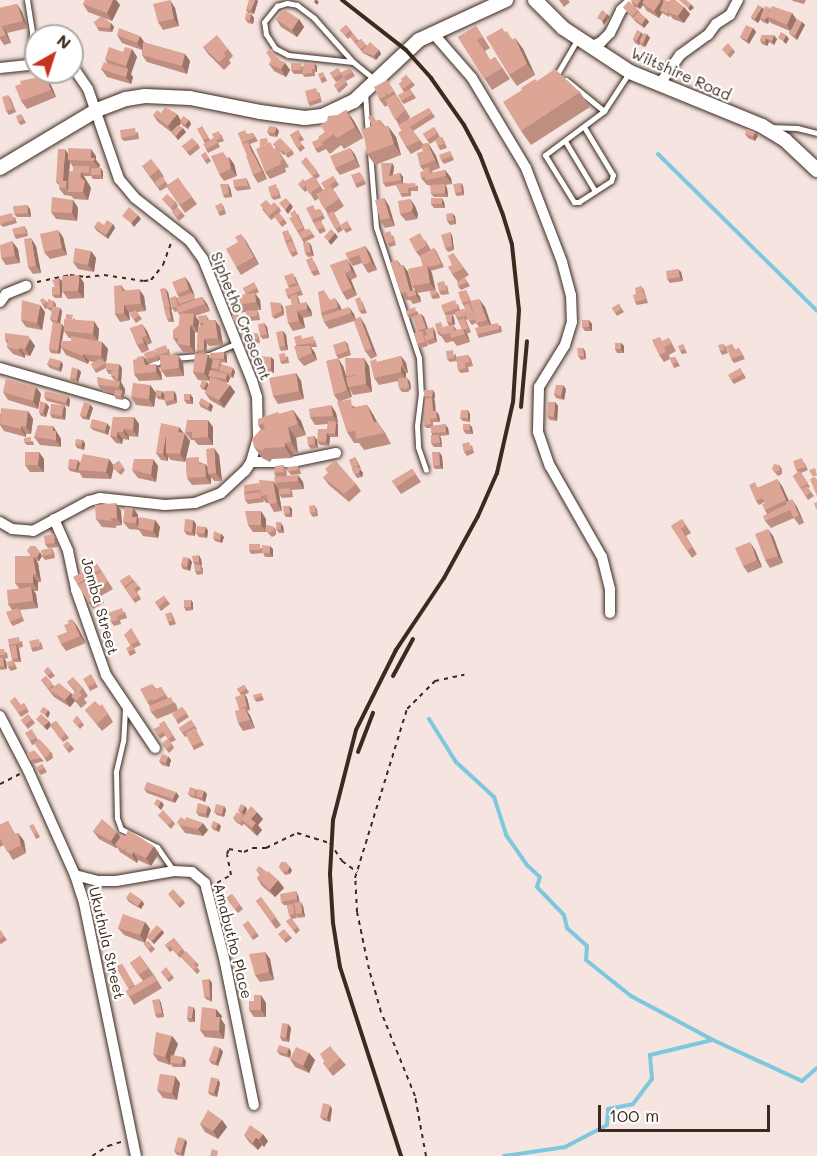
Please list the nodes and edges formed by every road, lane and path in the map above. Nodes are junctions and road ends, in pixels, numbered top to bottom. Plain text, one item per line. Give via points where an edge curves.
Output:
1 (27, 0) edge
2 (506, 0) edge
3 (535, 0) edge
4 (632, 0) edge
5 (738, 0) edge
6 (31, 24) edge
7 (432, 32) junction
8 (578, 39) junction
9 (590, 47) junction
10 (353, 62) junction
11 (24, 65) edge
12 (0, 68) edge
13 (630, 72) junction
14 (558, 73) junction
15 (376, 81) junction
16 (552, 81) edge
17 (84, 82) edge
18 (659, 85) junction
19 (365, 92) junction
20 (97, 110) junction
21 (604, 111) junction
22 (762, 126) junction
23 (584, 127) junction
24 (817, 133) edge
25 (565, 141) junction
26 (0, 168) edge
27 (817, 171) edge
28 (595, 191) junction
29 (181, 232) junction
30 (26, 286) joint
31 (0, 302) edge
32 (237, 343) junction
33 (151, 365) edge
34 (0, 368) edge
35 (126, 404) dead end
36 (336, 453) dead end
37 (251, 462) junction
38 (426, 470) dead end
39 (54, 519) junction
40 (0, 522) edge
41 (610, 613) dead end
42 (464, 675) dead end
43 (125, 708) junction
44 (0, 716) edge
45 (155, 748) dead end
46 (28, 770) junction
47 (0, 784) edge
48 (174, 871) junction
49 (357, 872) junction
50 (75, 875) junction
51 (206, 883) junction
52 (254, 1105) dead end
53 (133, 1143) junction
54 (92, 1156) edge
55 (136, 1156) edge
56 (426, 1156) edge

1 - 6 lane
2 - 7 street
3 - 8 street, Wiltshire Road
4 - 9 street via 621,10 610,33
5 - 18 street via 730,15 680,55
7 - 15 street
7 - 41 street via 472,78 526,168 562,262 571,295 572,322 565,345 539,387 538,432 549,466 602,557 610,589
8 - 9 street, Wiltshire Road
8 - 14 lane
9 - 13 street, Wiltshire Road
10 - 10 lane via 288,55 275,48 264,22 277,6 297,5 314,18
10 - 15 lane
11 - 12 street
13 - 18 street, Wiltshire Road
13 - 21 lane
14 - 16 lane
14 - 21 lane
15 - 19 street
17 - 20 street, Siphetho Crescent
18 - 22 street, Wiltshire Road
19 - 20 street via 337,110 305,118 166,96 126,99
19 - 38 lane via 376,227 418,358 418,447
20 - 26 street
20 - 29 street, Siphetho Crescent via 119,179 127,190
21 - 23 lane
22 - 24 lane
22 - 27 street, Wiltshire Road via 785,140
23 - 25 lane
23 - 28 lane via 613,174 610,181
25 - 28 lane
25 - 28 lane via 547,153 546,158 573,202
29 - 30 path via 171,241 163,265 151,280 70,274
29 - 32 street, Siphetho Crescent via 203,259
30 - 31 street via 6,294
32 - 33 lane via 209,355 171,358
32 - 37 street, Siphetho Crescent via 257,398 258,436
34 - 35 street
36 - 37 street via 292,462
37 - 39 street, Siphetho Crescent via 222,493 195,503 165,505 100,498
39 - 40 street via 25,532
39 - 43 street, Jomba Street via 68,551 76,590 101,666
42 - 49 path via 435,681 407,709
43 - 45 street, Jomba Street
43 - 48 lane via 116,772 117,818 121,829 157,847
44 - 46 street, Ukuthula Street
46 - 47 path
46 - 50 street, Ukuthula Street
48 - 50 street, Amabutho Place via 116,881
48 - 51 street, Amabutho Place via 192,872
49 - 51 path via 342,861 330,843 297,833 266,848 244,852 229,849 229,879
49 - 56 path via 354,894 369,969 381,1012 415,1096
50 - 53 street, Ukuthula Street via 92,939
51 - 52 street, Amabutho Place
53 - 54 path via 115,1143
53 - 55 street, Ukuthula Street

